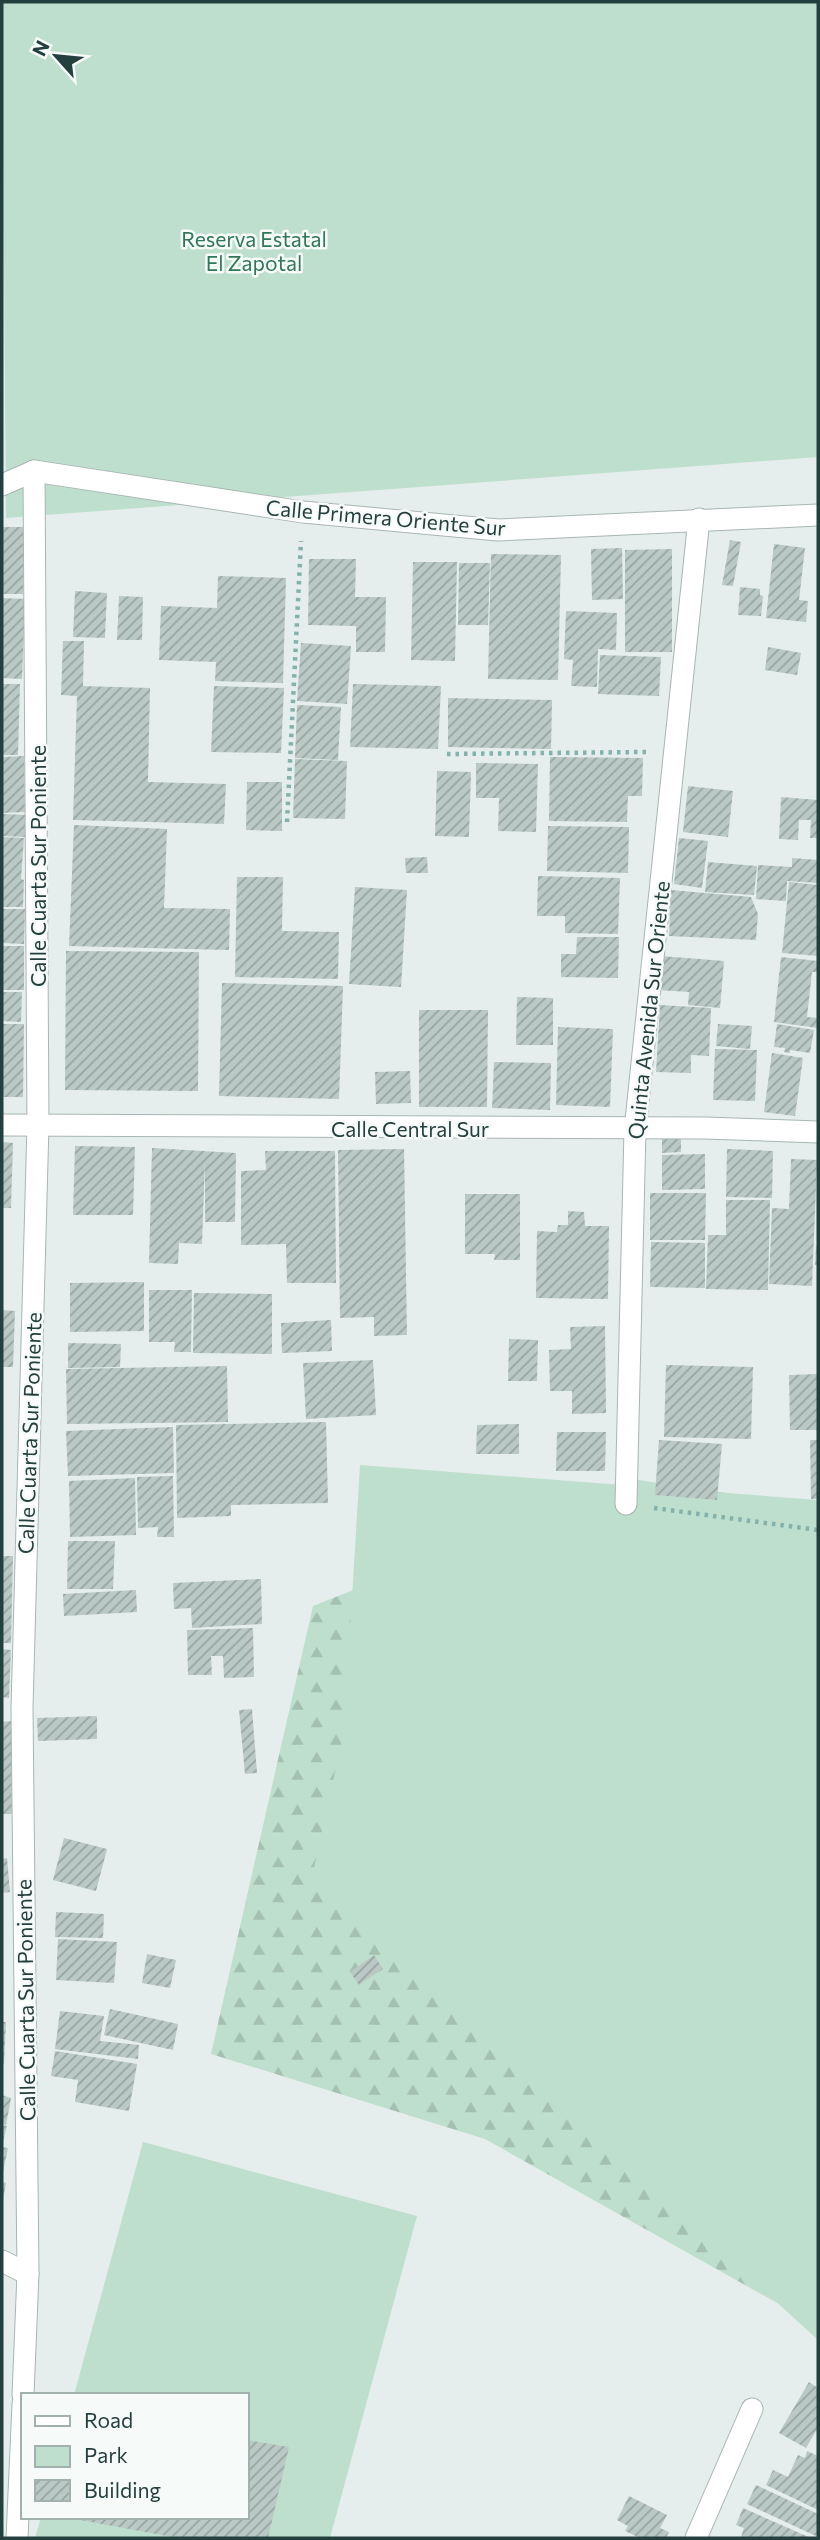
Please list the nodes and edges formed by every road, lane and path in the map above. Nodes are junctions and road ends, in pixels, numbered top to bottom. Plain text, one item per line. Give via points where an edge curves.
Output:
1 (34, 471) junction
2 (2, 485) edge
3 (303, 512) junction
4 (818, 515) edge
5 (699, 519) junction
6 (674, 752) junction
7 (447, 754) dead end
8 (287, 821) dead end
9 (2, 1125) edge
10 (38, 1125) junction
11 (635, 1130) junction
12 (818, 1132) edge
13 (626, 1504) joint
14 (818, 1530) edge
15 (12, 1708) edge
16 (2, 2261) edge
17 (28, 2274) junction
18 (23, 2393) edge
19 (752, 2409) dead end
20 (21, 2449) edge
21 (17, 2538) edge
22 (696, 2538) edge

1 - 2 street
1 - 3 street, Calle Primera Oriente Sur
1 - 10 street, Calle Cuarta Sur Poniente
3 - 5 street, Calle Primera Oriente Sur via 498,530
3 - 8 path
4 - 5 street, Calle Primera Oriente Sur
5 - 6 street, Quinta Avenida Sur Oriente
6 - 7 path
6 - 11 street, Quinta Avenida Sur Oriente
9 - 10 street, Calle Central Sur
10 - 11 street, Calle Central Sur
10 - 15 street, Calle Cuarta Sur Poniente
11 - 12 street, Calle Central Sur
11 - 13 street, Quinta Avenida Sur Oriente
13 - 14 path
15 - 17 street, Calle Cuarta Sur Poniente
16 - 17 street
17 - 18 street, Calle Cuarta Sur Poniente
19 - 22 street
20 - 21 street

